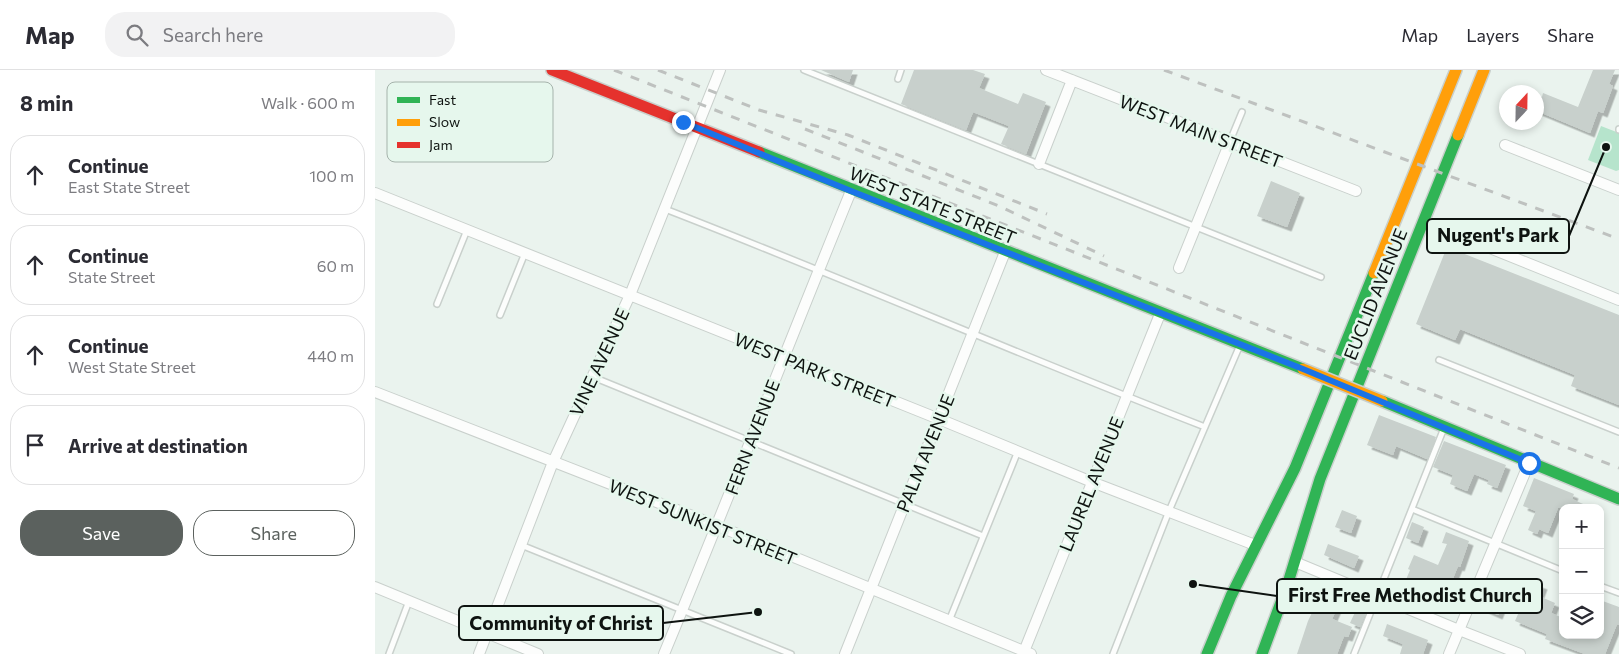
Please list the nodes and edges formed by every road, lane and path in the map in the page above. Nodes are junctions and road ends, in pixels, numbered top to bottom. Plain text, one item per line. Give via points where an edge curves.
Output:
1 (552, 70) edge
2 (720, 70) edge
3 (804, 70) edge
4 (901, 70) edge
5 (1047, 70) edge
6 (1456, 70) edge
7 (1484, 70) edge
8 (897, 79) dead end
9 (1072, 80) junction
10 (1242, 112) dead end
11 (697, 128) junction
12 (1230, 142) junction
13 (1505, 145) dead end
14 (1039, 164) junction
15 (1619, 190) edge
16 (851, 191) junction
17 (1357, 191) dead end
18 (375, 193) edge
19 (665, 209) junction
20 (1195, 227) junction
21 (467, 230) junction
22 (1460, 236) dead end
23 (1005, 252) junction
24 (525, 253) junction
25 (1179, 268) dead end
26 (819, 270) junction
27 (1321, 277) dead end
28 (630, 295) junction
29 (1619, 300) edge
30 (437, 304) dead end
31 (1159, 314) junction
32 (500, 315) dead end
33 (973, 333) junction
34 (1240, 345) junction
35 (783, 357) junction
36 (1439, 360) dead end
37 (593, 376) junction
38 (375, 392) edge
39 (1126, 397) junction
40 (939, 419) junction
41 (1205, 427) junction
42 (1444, 427) junction
43 (1619, 432) edge
44 (751, 441) junction
45 (1018, 451) junction
46 (553, 462) junction
47 (1529, 463) junction
48 (1092, 482) junction
49 (1619, 499) edge
50 (905, 504) junction
51 (1412, 509) junction
52 (1169, 511) junction
53 (718, 526) junction
54 (983, 536) junction
55 (1495, 544) junction
56 (521, 545) junction
57 (1255, 546) junction
58 (1295, 562) junction
59 (1559, 569) edge
60 (375, 587) edge
61 (1604, 587) edge
62 (870, 590) junction
63 (1619, 593) edge
64 (1377, 597) junction
65 (409, 601) junction
66 (682, 610) junction
67 (949, 621) junction
68 (1459, 630) junction
69 (487, 633) junction
70 (1026, 653) edge
71 (389, 654) edge
72 (479, 654) edge
73 (538, 654) edge
74 (664, 654) edge
75 (791, 654) edge
76 (845, 654) edge
77 (1113, 654) edge
78 (1207, 654) edge
79 (1263, 654) edge
80 (1354, 654) edge
81 (1449, 654) edge
82 (1520, 654) edge

1 - 11 main road, WEST STATE STREET
2 - 11 street, VINE AVENUE
3 - 14 lane
4 - 8 lane
5 - 9 street, WEST MAIN STREET
6 - 57 main road, EUCLID AVENUE via 1295,468
7 - 58 main road, EUCLID AVENUE via 1320,479
9 - 12 street, WEST MAIN STREET
9 - 14 street
10 - 12 lane
11 - 16 main road, WEST STATE STREET
11 - 19 street, VINE AVENUE
12 - 17 street, WEST MAIN STREET
12 - 20 street
13 - 15 street
14 - 20 lane
16 - 23 main road, WEST STATE STREET
16 - 26 street, FERN AVENUE
18 - 21 street, WEST PARK STREET
19 - 26 lane
19 - 28 street, VINE AVENUE
20 - 25 street
20 - 27 lane
21 - 24 street, WEST PARK STREET
21 - 30 lane
22 - 29 street
23 - 31 main road, WEST STATE STREET
23 - 33 street, PALM AVENUE
24 - 28 street, WEST PARK STREET
24 - 32 lane
26 - 33 lane
26 - 35 street, FERN AVENUE
28 - 35 street, WEST PARK STREET
28 - 37 street, VINE AVENUE
31 - 34 main road, WEST STATE STREET
31 - 39 street, LAUREL AVENUE
33 - 39 lane
33 - 40 street, PALM AVENUE
34 - 41 lane
34 - 42 main road, WEST STATE STREET, bridge
35 - 40 street, WEST PARK STREET
35 - 44 street, FERN AVENUE
36 - 43 lane
37 - 44 lane
37 - 46 street, VINE AVENUE
38 - 46 street, WEST SUNKIST STREET
39 - 41 lane
39 - 48 street, LAUREL AVENUE
40 - 45 street, WEST PARK STREET
40 - 50 street, PALM AVENUE
41 - 52 lane
42 - 47 main road, WEST STATE STREET
42 - 51 lane
44 - 50 lane
44 - 53 street, FERN AVENUE
45 - 48 street, WEST PARK STREET
45 - 54 lane
46 - 53 street, WEST SUNKIST STREET
46 - 56 street, VINE AVENUE
47 - 49 main road, WEST STATE STREET
47 - 55 street
48 - 52 street, WEST PARK STREET
48 - 70 street, LAUREL AVENUE
50 - 54 lane
50 - 62 street, PALM AVENUE
51 - 55 lane
51 - 64 lane
52 - 57 street, WEST PARK STREET
52 - 77 lane
53 - 62 street, WEST SUNKIST STREET
53 - 66 street, FERN AVENUE
54 - 67 lane
55 - 59 lane
55 - 68 street
56 - 66 lane
56 - 69 street, VINE AVENUE
57 - 78 main road, EUCLID AVENUE
58 - 64 street
58 - 79 main road, EUCLID AVENUE
60 - 65 street
61 - 63 lane
62 - 67 street, WEST SUNKIST STREET
62 - 76 street, PALM AVENUE
64 - 68 street
64 - 80 lane
65 - 69 street
65 - 71 lane
66 - 74 street, FERN AVENUE
66 - 75 lane
67 - 70 street, WEST SUNKIST STREET
68 - 81 street
68 - 82 street
69 - 72 street, VINE AVENUE
69 - 73 street

